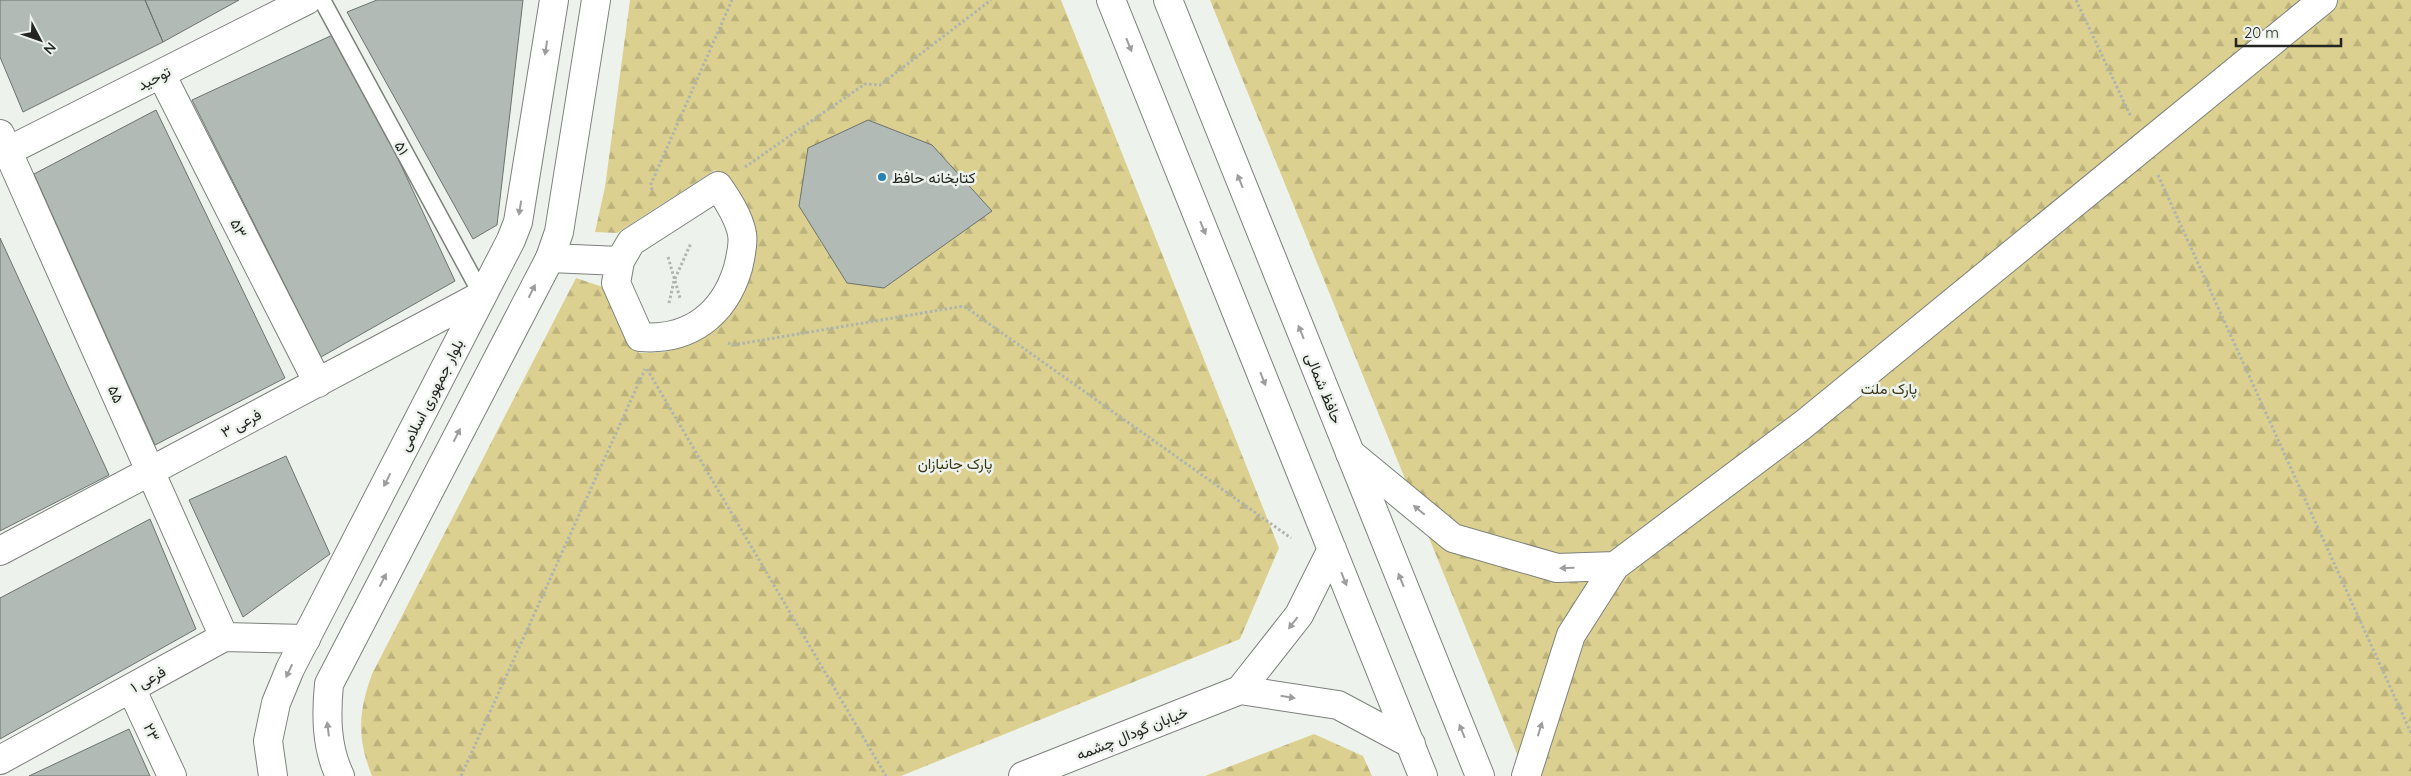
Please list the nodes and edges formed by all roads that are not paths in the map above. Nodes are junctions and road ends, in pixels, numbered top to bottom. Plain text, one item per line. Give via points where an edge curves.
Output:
1 (307, 0) edge
2 (322, 0) edge
3 (554, 0) edge
4 (596, 0) edge
5 (1111, 0) edge
6 (1168, 0) edge
7 (2323, 0) edge
8 (161, 74) junction
9 (2, 147) edge
10 (550, 258) junction
11 (620, 262) junction
12 (482, 295) junction
13 (318, 383) junction
14 (1350, 453) junction
15 (150, 471) junction
16 (0, 551) edge
17 (1328, 556) junction
18 (1615, 566) junction
19 (224, 637) junction
20 (306, 639) junction
21 (132, 688) junction
22 (1240, 690) junction
23 (1411, 744) junction
24 (0, 760) edge
25 (172, 776) edge
26 (273, 776) edge
27 (340, 776) edge
28 (1023, 776) edge
29 (1423, 776) edge
30 (1480, 776) edge
31 (1526, 776) edge

1 - 8 street, توحید
2 - 12 lane, ۵۱
3 -> 12 street, بلوار جمهوری اسلامی via 518,222
4 - 10 street via 559,232
5 -> 17 street
14 -> 6 street, حافظ شمالی
7 - 18 street via 1804,424
8 - 9 street, توحید
8 - 13 street, ۵۳
9 - 15 street, ۵۵
10 - 11 street
27 -> 10 street via 334,763 326,712 329,684
11 - 11 street via 616,283 640,337 662,339 692,329 721,304 733,284 740,260 742,234 727,198 718,186 630,242
12 - 13 street, فرعی ۳
12 -> 20 street, بلوار جمهوری اسلامی
13 - 15 street, فرعی ۳
18 -> 14 street via 1557,568 1453,538
30 -> 14 street, حافظ شمالی
15 - 16 street, فرعی ۳
15 - 19 street, ۵۵
17 -> 22 street via 1299,615
17 -> 23 street
31 -> 18 street via 1570,635
19 - 20 street
19 - 21 street, فرعی ۱
20 -> 26 street, بلوار جمهوری اسلامی via 276,703 268,740
21 - 24 street, فرعی ۱
21 - 25 street, ۲۳
22 -> 23 street via 1338,705
22 - 28 street, خیابان گودال چشمه
23 - 29 street

